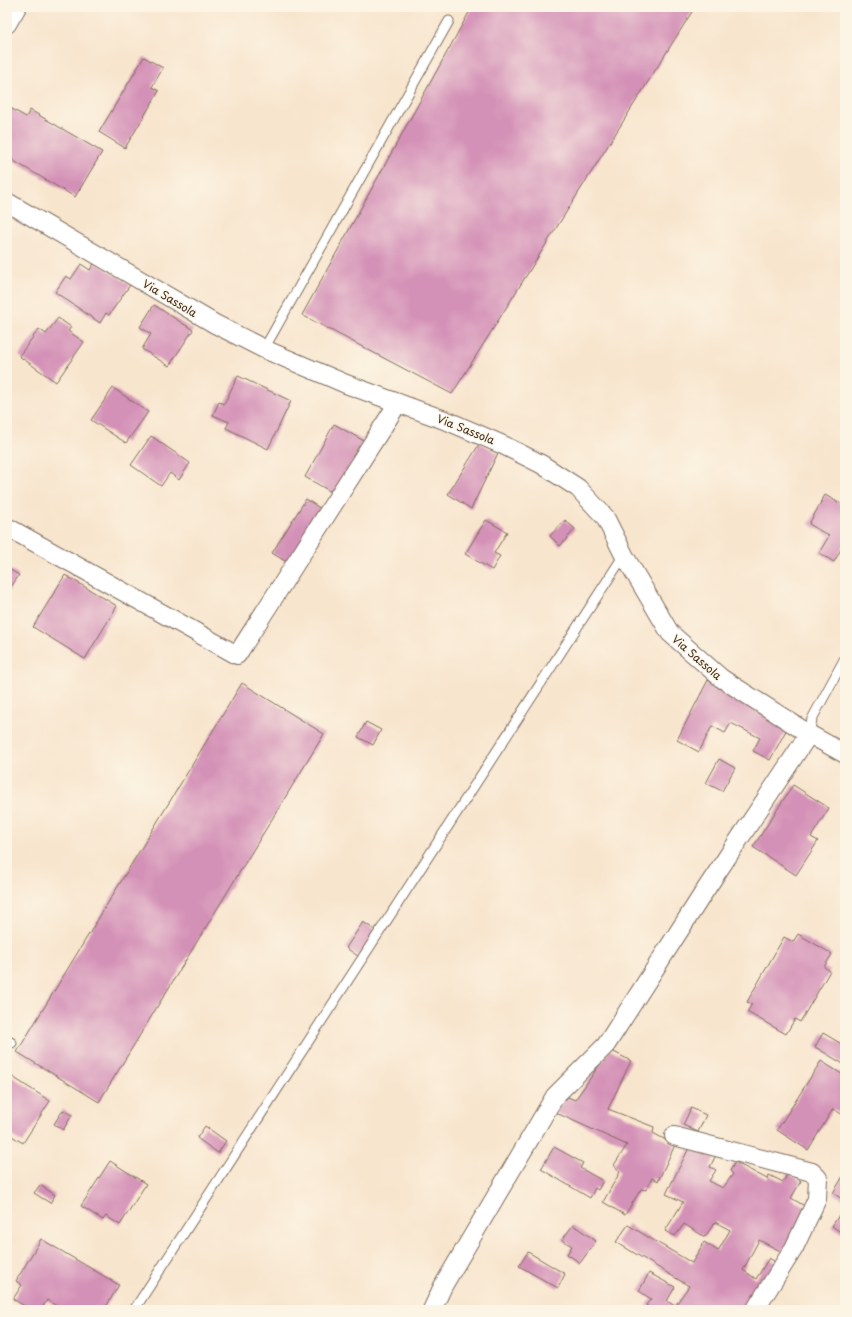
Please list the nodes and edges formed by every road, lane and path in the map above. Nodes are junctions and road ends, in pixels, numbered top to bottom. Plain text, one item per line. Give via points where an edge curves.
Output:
1 (17, 7) edge
2 (449, 21) dead end
3 (7, 24) edge
4 (7, 202) edge
5 (264, 349) junction
6 (398, 403) junction
7 (7, 527) edge
8 (624, 555) junction
9 (845, 658) edge
10 (809, 734) junction
11 (845, 754) edge
12 (674, 1136) dead end
13 (134, 1310) edge
14 (432, 1310) edge
15 (755, 1310) edge

1 - 3 street
2 - 5 lane
4 - 5 street, Via Sassola via 215,324
5 - 6 street, Via Sassola
6 - 7 street via 237,655
6 - 8 street, Via Sassola via 504,445 541,464 578,488 605,517
8 - 10 street, Via Sassola via 670,632 721,678
8 - 13 lane
9 - 10 lane via 812,719
10 - 11 street, Via Sassola
10 - 14 street via 606,1045 555,1096 443,1286
12 - 15 street via 812,1172 818,1178 817,1199 801,1234

